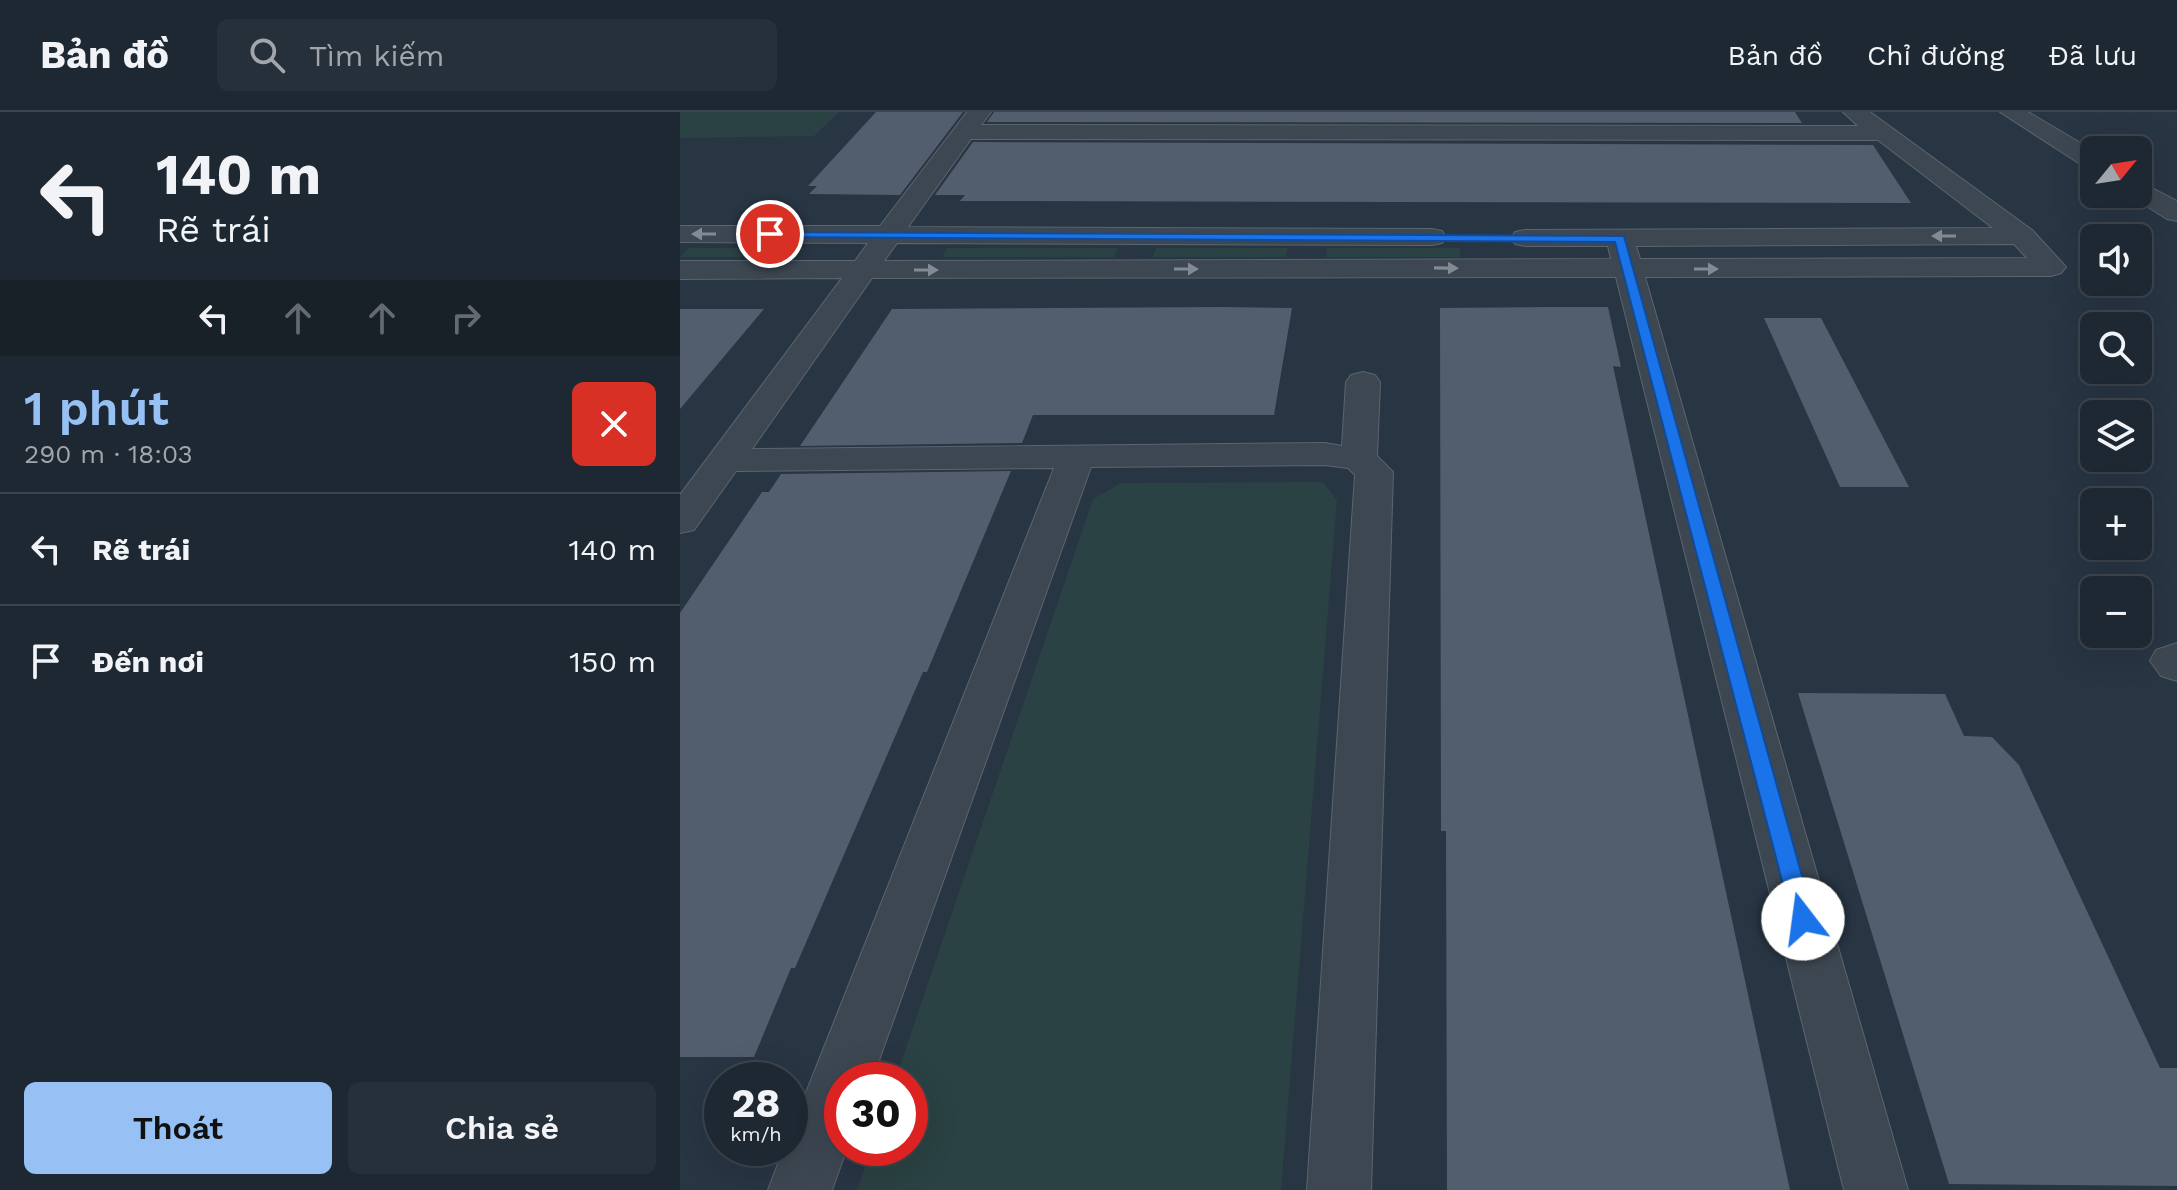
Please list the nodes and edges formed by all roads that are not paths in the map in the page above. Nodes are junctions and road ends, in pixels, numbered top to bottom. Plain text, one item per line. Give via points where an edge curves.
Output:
1 (1855, 112) edge
2 (2016, 114) edge
3 (2050, 114) edge
4 (971, 122) edge
5 (1885, 133) junction
6 (2080, 153) edge
7 (2152, 198) edge
8 (2177, 213) edge
9 (680, 234) edge
10 (887, 234) junction
11 (2022, 236) junction
12 (1454, 237) dead end
13 (1501, 238) dead end
14 (1624, 254) junction
15 (680, 270) edge
16 (863, 271) junction
17 (1363, 382) dead end
18 (1076, 458) junction
19 (1359, 459) junction
20 (726, 460) junction
21 (680, 521) edge
22 (2177, 659) edge
23 (2177, 665) edge
24 (800, 1190) edge
25 (1339, 1190) edge
26 (1876, 1190) edge

1 - 5 street
2 - 3 street
2 - 6 street
4 - 5 street
4 - 10 street
5 - 11 street
7 - 8 street
10 -> 9 street
10 - 12 street
10 - 16 street
11 -> 14 street
14 -> 11 street via 2051,267
13 - 14 street
16 -> 14 street via 1404,267
14 - 26 street
15 - 16 street
16 - 20 street
17 - 19 street
18 - 19 street via 1325,454
18 - 20 street
18 - 24 street
19 - 25 street via 1374,472
20 - 21 street
22 - 23 street via 2172,661

